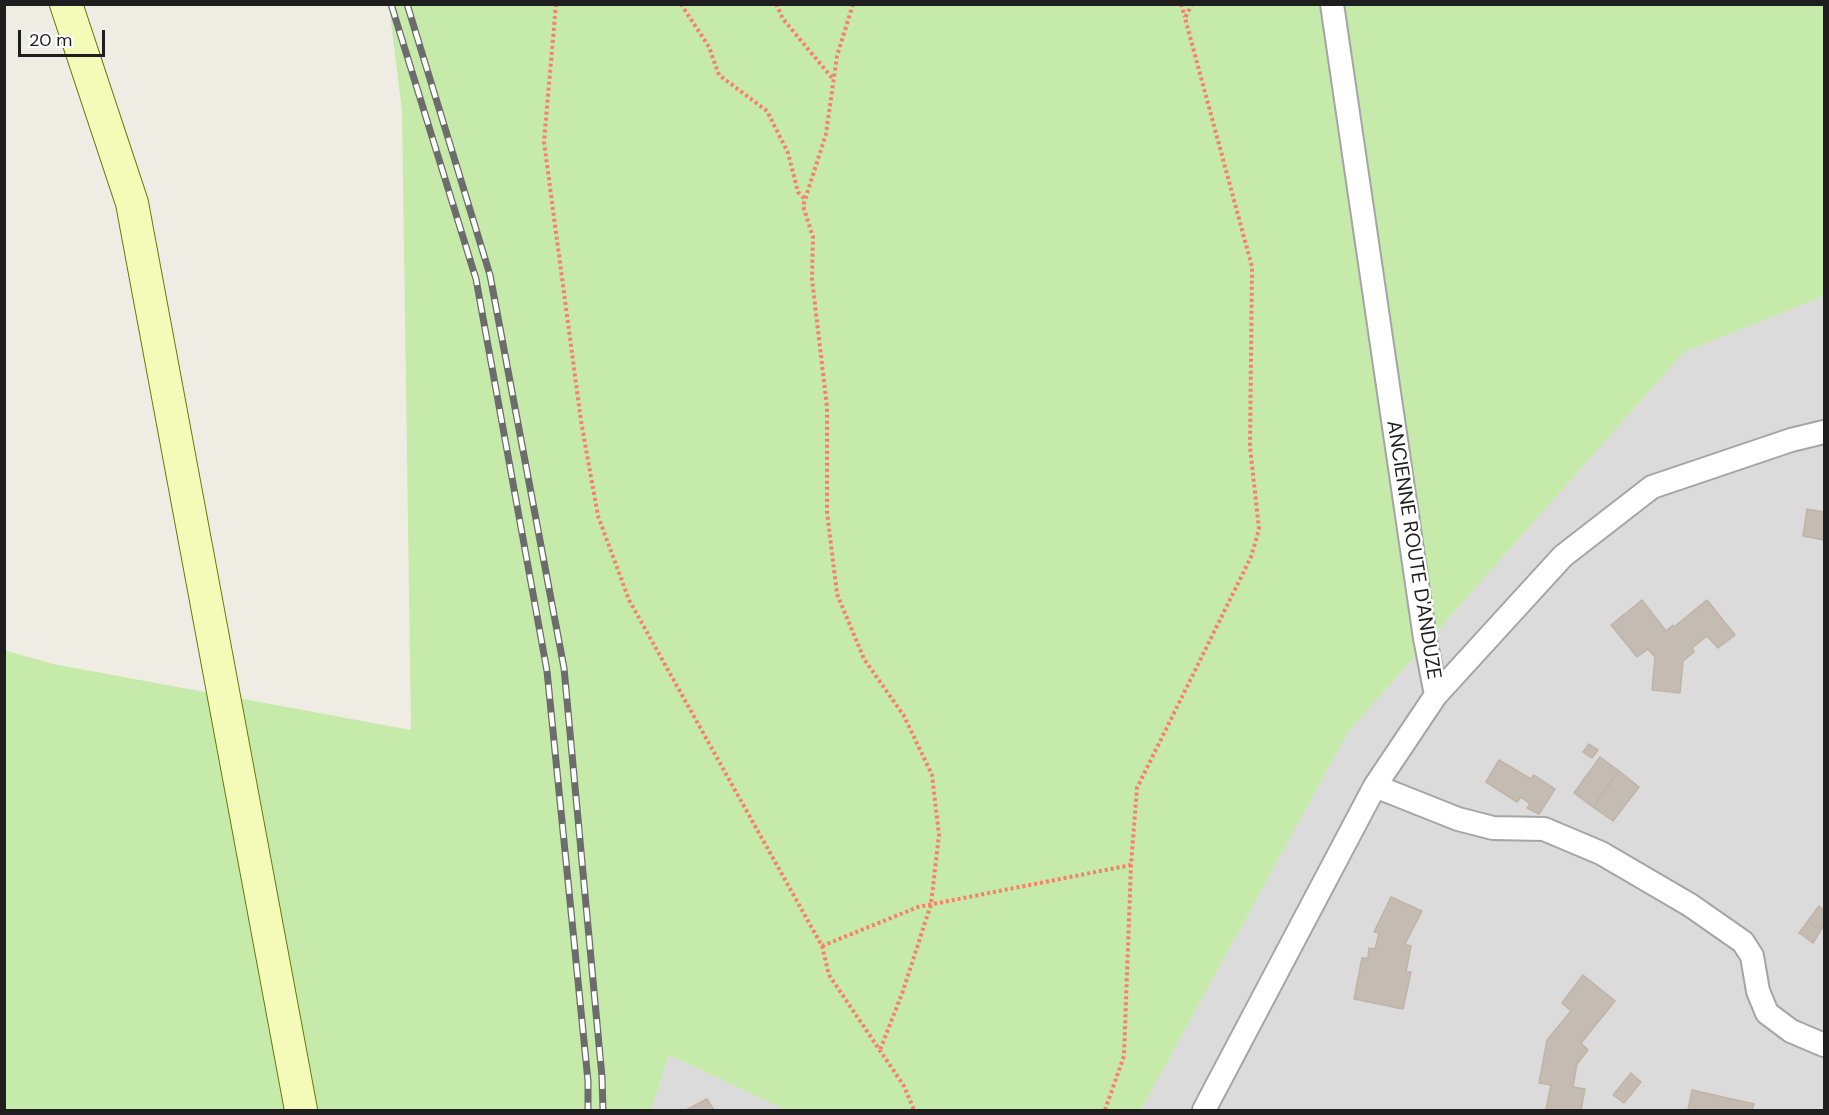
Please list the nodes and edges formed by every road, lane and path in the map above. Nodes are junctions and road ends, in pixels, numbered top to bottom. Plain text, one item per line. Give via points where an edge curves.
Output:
1 (66, 4) edge
2 (556, 4) edge
3 (681, 4) edge
4 (776, 4) edge
5 (853, 4) edge
6 (1181, 4) edge
7 (1192, 4) edge
8 (1332, 4) edge
9 (1185, 18) junction
10 (834, 80) junction
11 (805, 199) junction
12 (1824, 432) edge
13 (1436, 695) junction
14 (1375, 786) junction
15 (1131, 865) junction
16 (931, 904) junction
17 (822, 946) junction
18 (1824, 1045) edge
19 (880, 1051) junction
20 (300, 1110) edge
21 (914, 1110) edge
22 (1105, 1110) edge
23 (1204, 1110) edge

1 - 20 main road via 132,203
2 - 17 path via 544,142 581,421 598,516 629,600
3 - 11 path via 709,47 719,75 767,111 788,153 798,192
4 - 10 path via 783,19
5 - 10 path
6 - 9 path
7 - 9 path
8 - 13 street, ANCIENNE ROUTE D'ANDUZE
9 - 15 path via 1252,267 1250,447 1259,529 1251,557 1137,788
10 - 11 path via 826,134
11 - 16 path via 803,206 813,237 812,279 827,407 826,512 837,594 864,659 904,716 932,775 939,835
12 - 13 street via 1652,487 1563,556
13 - 14 street, ANCIENNE ROUTE D'ANDUZE
14 - 18 street via 1458,819 1493,828 1544,829 1601,853 1690,905 1743,942 1752,956 1758,991 1767,1013 1791,1031
14 - 23 street, ANCIENNE ROUTE D'ANDUZE
15 - 16 path
15 - 22 path via 1124,1056
16 - 17 path
16 - 19 path
17 - 19 path via 829,975
19 - 21 path via 904,1086

